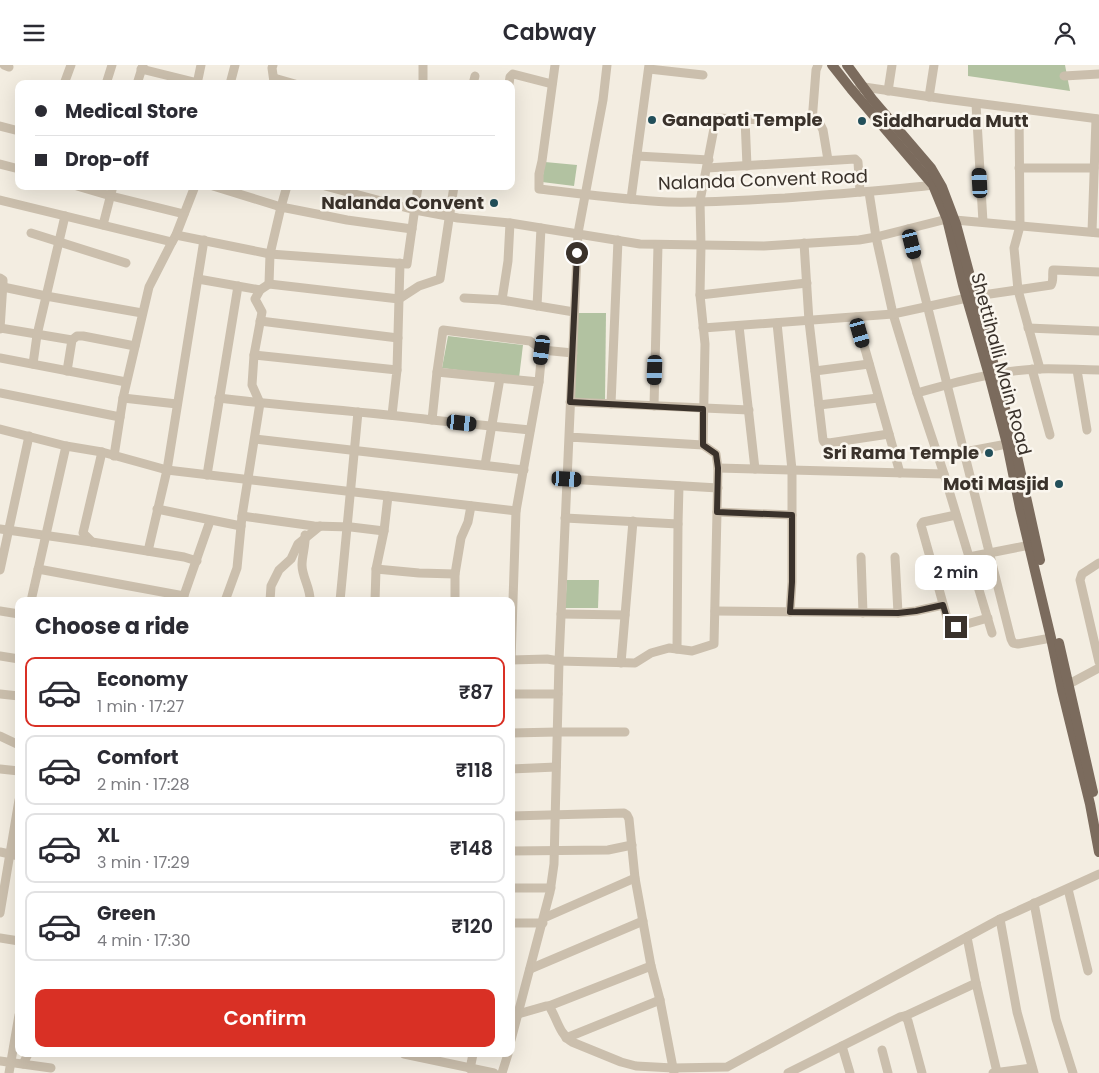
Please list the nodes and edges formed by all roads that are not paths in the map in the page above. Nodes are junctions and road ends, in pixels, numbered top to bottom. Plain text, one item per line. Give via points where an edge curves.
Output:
1 (71, 65) edge
2 (112, 65) edge
3 (201, 65) edge
4 (235, 65) edge
5 (273, 65) edge
6 (423, 65) edge
7 (555, 65) edge
8 (607, 65) edge
9 (818, 65) edge
10 (832, 65) edge
11 (847, 65) edge
12 (892, 65) edge
13 (934, 65) edge
14 (1078, 65) edge
15 (142, 67) edge
16 (649, 67) edge
17 (1099, 74) edge
18 (703, 75) dead end
19 (1078, 75) junction
20 (1064, 76) dead end
21 (65, 80) edge
22 (107, 80) edge
23 (138, 80) edge
24 (188, 80) edge
25 (198, 80) edge
26 (231, 80) edge
27 (274, 80) edge
28 (422, 80) edge
29 (510, 80) edge
30 (552, 84) junction
31 (864, 87) junction
32 (851, 89) junction
33 (888, 91) junction
34 (929, 97) junction
35 (976, 104) junction
36 (1019, 109) junction
37 (746, 119) junction
38 (1098, 119) edge
39 (812, 122) junction
40 (0, 125) edge
41 (15, 130) edge
42 (637, 156) junction
43 (828, 160) junction
44 (0, 164) edge
45 (708, 164) junction
46 (747, 166) junction
47 (15, 168) edge
48 (1019, 168) junction
49 (1094, 169) junction
50 (936, 184) junction
51 (91, 190) edge
52 (112, 190) edge
53 (193, 190) edge
54 (225, 190) edge
55 (286, 190) edge
56 (341, 190) edge
57 (418, 190) edge
58 (453, 190) edge
59 (864, 192) junction
60 (586, 195) junction
61 (111, 196) junction
62 (631, 199) junction
63 (0, 200) edge
64 (700, 201) junction
65 (281, 207) junction
66 (415, 210) junction
67 (184, 214) junction
68 (65, 216) junction
69 (449, 216) junction
70 (951, 220) junction
71 (983, 222) junction
72 (510, 223) junction
73 (104, 225) junction
74 (1020, 226) junction
75 (541, 228) junction
76 (412, 229) junction
77 (908, 229) junction
78 (1095, 232) edge
79 (31, 233) dead end
80 (578, 233) junction
81 (876, 237) junction
82 (174, 238) junction
83 (618, 240) junction
84 (204, 241) junction
85 (58, 242) junction
86 (804, 243) junction
87 (658, 245) junction
88 (701, 245) junction
89 (270, 254) junction
90 (126, 263) dead end
91 (400, 263) junction
92 (1099, 272) edge
93 (198, 279) junction
94 (2, 283) edge
95 (269, 283) junction
96 (807, 283) junction
97 (238, 286) junction
98 (260, 289) junction
99 (1018, 291) junction
100 (700, 295) junction
101 (46, 296) junction
102 (971, 297) junction
103 (464, 298) dead end
104 (399, 299) junction
105 (502, 300) junction
106 (537, 306) junction
107 (928, 307) junction
108 (574, 312) junction
109 (142, 313) junction
110 (893, 314) junction
111 (856, 317) junction
112 (260, 321) junction
113 (810, 321) junction
114 (777, 323) junction
115 (739, 326) junction
116 (703, 328) junction
117 (1028, 328) junction
118 (0, 329) edge
119 (1099, 331) edge
120 (37, 335) junction
121 (398, 338) junction
122 (72, 340) junction
123 (135, 345) junction
124 (542, 350) junction
125 (572, 353) junction
126 (254, 355) junction
127 (0, 358) edge
128 (33, 364) junction
129 (869, 364) junction
130 (1036, 369) junction
131 (1076, 369) junction
132 (397, 370) junction
133 (1099, 370) edge
134 (67, 371) junction
135 (436, 371) junction
136 (815, 371) junction
137 (993, 374) junction
138 (500, 378) junction
139 (126, 382) junction
140 (538, 382) junction
141 (947, 384) junction
142 (0, 393) edge
143 (917, 393) junction
144 (123, 397) junction
145 (878, 397) junction
146 (220, 398) junction
147 (570, 402) junction
148 (260, 403) junction
149 (177, 404) junction
150 (611, 404) junction
151 (819, 405) junction
152 (654, 406) junction
153 (703, 409) junction
154 (749, 410) junction
155 (358, 412) junction
156 (392, 415) junction
157 (120, 417) junction
158 (432, 420) junction
159 (492, 427) junction
160 (0, 429) edge
161 (530, 430) junction
162 (1087, 430) dead end
163 (889, 434) junction
164 (1050, 435) dead end
165 (28, 436) junction
166 (569, 437) junction
167 (255, 439) junction
168 (1007, 444) junction
169 (703, 445) junction
170 (66, 446) junction
171 (354, 450) junction
172 (102, 452) junction
173 (964, 452) junction
174 (114, 456) junction
175 (938, 457) junction
176 (486, 465) junction
177 (718, 468) junction
178 (755, 469) junction
179 (167, 470) junction
180 (524, 470) junction
181 (792, 470) junction
182 (900, 473) junction
183 (944, 473) junction
184 (207, 475) junction
185 (248, 479) junction
186 (567, 479) junction
187 (680, 485) junction
188 (718, 488) junction
189 (350, 492) junction
190 (388, 496) junction
191 (471, 506) junction
192 (158, 509) junction
193 (516, 511) junction
194 (717, 512) junction
195 (792, 515) junction
196 (956, 515) junction
197 (242, 516) junction
198 (565, 518) junction
199 (210, 521) junction
200 (633, 521) junction
201 (678, 524) junction
202 (303, 525) junction
203 (241, 526) junction
204 (320, 526) junction
205 (347, 527) junction
206 (4, 529) edge
207 (384, 531) junction
208 (46, 535) junction
209 (305, 538) junction
210 (92, 542) junction
211 (1030, 545) junction
212 (148, 551) junction
213 (990, 553) junction
214 (861, 557) dead end
215 (895, 557) dead end
216 (969, 557) junction
217 (291, 559) junction
218 (197, 561) junction
219 (1099, 563) edge
220 (302, 565) junction
221 (38, 569) junction
222 (376, 569) junction
223 (0, 570) edge
224 (455, 574) junction
225 (32, 597) edge
226 (173, 597) edge
227 (184, 597) edge
228 (226, 597) edge
229 (270, 597) edge
230 (310, 597) edge
231 (340, 597) edge
232 (375, 597) edge
233 (455, 597) edge
234 (513, 597) edge
235 (943, 605) junction
236 (0, 611) edge
237 (715, 611) junction
238 (790, 612) junction
239 (15, 613) edge
240 (863, 613) junction
241 (898, 613) junction
242 (561, 614) junction
243 (625, 615) junction
244 (988, 618) junction
245 (992, 633) dead end
246 (1051, 638) junction
247 (677, 649) junction
248 (0, 656) edge
249 (15, 658) edge
250 (515, 660) edge
251 (559, 661) junction
252 (1099, 662) edge
253 (621, 663) junction
254 (1099, 668) edge
255 (1069, 685) junction
256 (0, 694) edge
257 (515, 694) edge
258 (558, 694) junction
259 (15, 696) edge
260 (557, 732) junction
261 (625, 732) dead end
262 (515, 733) edge
263 (0, 737) edge
264 (15, 743) edge
265 (556, 767) junction
266 (0, 769) edge
267 (515, 769) edge
268 (15, 771) edge
269 (1095, 803) edge
270 (555, 815) junction
271 (515, 816) edge
272 (1099, 817) edge
273 (632, 845) junction
274 (0, 851) edge
275 (515, 851) edge
276 (555, 851) junction
277 (1099, 852) edge
278 (15, 855) edge
279 (1099, 874) edge
280 (635, 877) junction
281 (515, 888) edge
282 (551, 888) junction
283 (1068, 889) junction
284 (1034, 903) junction
285 (0, 913) edge
286 (1000, 919) junction
287 (544, 920) junction
288 (643, 921) junction
289 (515, 923) edge
290 (967, 937) junction
291 (0, 938) edge
292 (15, 940) edge
293 (652, 966) junction
294 (530, 969) junction
295 (1088, 971) dead end
296 (976, 983) junction
297 (660, 1000) junction
298 (549, 1006) junction
299 (518, 1014) junction
300 (905, 1017) junction
301 (515, 1025) edge
302 (15, 1036) edge
303 (566, 1038) junction
304 (842, 1046) junction
305 (882, 1050) dead end
306 (26, 1057) edge
307 (417, 1057) edge
308 (472, 1057) edge
309 (507, 1057) edge
310 (0, 1061) edge
311 (10, 1062) junction
312 (23, 1064) junction
313 (806, 1064) junction
314 (51, 1067) dead end
315 (470, 1069) junction
316 (503, 1070) edge
317 (728, 1070) edge
318 (673, 1071) edge
319 (1033, 1071) edge
320 (10, 1073) edge
321 (494, 1073) edge
322 (513, 1073) edge
323 (788, 1073) edge
324 (810, 1073) edge
325 (850, 1073) edge
326 (888, 1073) edge
327 (922, 1073) edge
328 (994, 1073) edge
329 (1073, 1073) edge

1 - 21 street
2 - 22 street
3 - 25 street
4 - 26 street
5 - 27 street
6 - 28 street
7 - 30 street, Nalanda Convent Road
8 - 60 street
9 - 39 street
10 - 32 main road, Shettihalli Main Road
11 - 31 main road, Shettihalli Main Road
12 - 33 street
13 - 34 street
14 - 19 street
15 - 23 street
15 - 24 street
16 - 18 street
16 - 42 street
17 - 19 street
19 - 20 street
29 - 30 street via 513,74
30 - 60 street, Nalanda Convent Road via 539,189
31 - 32 street
31 - 33 street
31 - 50 main road, Shettihalli Main Road via 931,168
32 - 50 main road, Shettihalli Main Road
33 - 34 street
34 - 35 street
35 - 36 street
35 - 71 street
36 - 38 street
36 - 48 street
37 - 39 street
37 - 45 street via 716,118
37 - 46 street
38 - 49 street
39 - 43 street via 823,130
40 - 41 street
42 - 45 street
42 - 62 street
43 - 46 street
43 - 59 street via 856,159
44 - 47 street
45 - 46 street
45 - 64 street
48 - 49 street
48 - 74 street
49 - 78 street
50 - 59 street, Nalanda Convent Road
50 - 70 main road, Shettihalli Main Road
51 - 61 street
52 - 61 street
53 - 67 street
54 - 65 street
55 - 65 street
56 - 66 street
57 - 66 street
58 - 69 street
59 - 64 street, Nalanda Convent Road
59 - 81 street
60 - 62 street, Nalanda Convent Road
60 - 80 street
61 - 67 street
61 - 73 street
62 - 64 street, Nalanda Convent Road
63 - 68 street
64 - 88 street
65 - 76 street
65 - 89 street
66 - 69 street
66 - 76 street
67 - 82 street
68 - 73 street
68 - 85 street
69 - 72 street
69 - 104 street via 440,279 419,286
70 - 71 street
70 - 77 street
70 - 102 main road, Shettihalli Main Road
71 - 74 street
72 - 75 street
72 - 105 street
73 - 82 street
74 - 78 street
74 - 99 street via 1014,248
75 - 80 street
75 - 106 street
76 - 91 street via 407,264
77 - 81 street
77 - 107 street
79 - 85 street
80 - 83 street
80 - 108 street
81 - 86 street
81 - 110 street
82 - 84 street
82 - 109 street via 149,287
83 - 87 street
83 - 150 street
84 - 89 street
84 - 93 street
85 - 90 street
85 - 101 street
86 - 88 street
86 - 96 street
87 - 88 street
87 - 152 street
88 - 100 street
89 - 91 street
89 - 95 street
91 - 104 street
92 - 99 street via 1053,270 1051,285
93 - 97 street
93 - 149 street
94 - 101 street
94 - 118 street
95 - 98 street
95 - 104 street
96 - 100 street
96 - 113 street
97 - 98 street
97 - 146 street
98 - 112 street via 255,299 262,312
99 - 102 street
99 - 117 street
100 - 116 street
101 - 109 street
101 - 120 street
102 - 107 street
102 - 137 main road, Shettihalli Main Road
103 - 105 street
104 - 121 street
105 - 106 street
106 - 108 street
107 - 110 street
107 - 141 street
108 - 125 street
109 - 123 street
110 - 111 street
110 - 143 street
111 - 113 street
111 - 129 street
112 - 121 street
112 - 126 street
113 - 114 street
113 - 136 street
114 - 115 street
114 - 181 street
115 - 116 street
115 - 154 street
116 - 153 street
117 - 119 street
117 - 130 street
118 - 120 street
120 - 122 street
120 - 128 street
121 - 132 street
122 - 123 street via 83,336
122 - 134 street
123 - 139 street
124 - 125 street
124 - 135 street via 530,341 443,330
124 - 140 street
125 - 147 street
126 - 132 street
126 - 148 street via 252,385
127 - 128 street
128 - 134 street
129 - 136 street
129 - 145 street
130 - 131 street
130 - 137 street
130 - 164 street
131 - 133 street
131 - 162 street
132 - 156 street
134 - 139 street
135 - 138 street
135 - 158 street
136 - 151 street
137 - 141 street
137 - 168 main road, Shettihalli Main Road
137 - 255 main road, Shettihalli Main Road via 1017,456
138 - 140 street
138 - 159 street
139 - 144 street
140 - 161 street
141 - 143 street
141 - 173 street
142 - 157 street
143 - 175 street
144 - 149 street
144 - 157 street
145 - 151 street
145 - 163 street
146 - 148 street
146 - 184 street
147 - 150 street
147 - 166 street
148 - 155 street
148 - 167 street
149 - 179 street
150 - 152 street
151 - 163 street via 824,442
152 - 153 street
153 - 154 street
153 - 169 street
154 - 178 street
155 - 156 street
155 - 171 street
156 - 158 street
157 - 174 street
158 - 159 street
159 - 161 street
159 - 176 street
160 - 165 street
161 - 180 street
163 - 182 street
165 - 170 street
165 - 206 street
166 - 169 street
166 - 186 street
167 - 171 street
167 - 185 street
168 - 173 street
168 - 211 main road, Shettihalli Main Road
169 - 177 street via 716,454
170 - 172 street
170 - 208 street
171 - 176 street
171 - 189 street
172 - 174 street
172 - 210 street via 83,533
173 - 175 street
173 - 213 street
174 - 179 street
175 - 183 street
176 - 180 street
177 - 178 street
177 - 188 street
178 - 181 street
179 - 184 street
179 - 192 street
180 - 193 street
181 - 182 street
181 - 195 street
182 - 183 street
183 - 196 street
184 - 185 street
185 - 189 street
185 - 197 street
186 - 187 street
186 - 198 street
187 - 188 street
187 - 201 street
188 - 194 street
189 - 190 street
189 - 205 street
190 - 191 street
190 - 207 street
191 - 193 street
191 - 224 street
192 - 199 street
192 - 212 street
193 - 234 street
194 - 195 street
194 - 237 street
195 - 238 street
196 - 216 street
196 - 235 street via 921,525
197 - 202 street
197 - 203 street
198 - 200 street
198 - 242 street
199 - 203 street
199 - 218 street
200 - 201 street
200 - 243 street
201 - 247 street
202 - 204 street
202 - 209 street
203 - 228 street via 236,568
204 - 205 street
204 - 209 street
205 - 207 street
205 - 231 street
206 - 208 street
206 - 223 street
207 - 222 street
208 - 210 street
208 - 221 street
209 - 217 street
209 - 220 street
210 - 212 street
211 - 213 street
211 - 246 main road, Shettihalli Main Road
212 - 218 street
213 - 216 street
213 - 246 street via 1013,643
214 - 240 street
215 - 241 street
216 - 244 street
217 - 220 street
217 - 229 street via 278,569
218 - 227 street
219 - 252 street via 1082,574 1080,580
220 - 230 street
221 - 225 street
221 - 226 street
222 - 224 street
222 - 232 street
224 - 233 street
235 - 241 street
235 - 244 street via 952,627
236 - 239 street
237 - 238 street
237 - 247 street via 714,644 692,651
238 - 240 street
240 - 241 street
242 - 243 street
242 - 251 street
243 - 253 street
244 - 245 street
246 - 269 main road, Shettihalli Main Road via 1062,690
247 - 253 street via 651,653 635,663
248 - 249 street
250 - 251 street
251 - 253 street
251 - 258 street
254 - 255 street
255 - 269 main road, Shettihalli Main Road
256 - 259 street
257 - 258 street
258 - 260 street
260 - 261 street
260 - 262 street
260 - 265 street
263 - 264 street
265 - 267 street
265 - 270 street
266 - 268 street
269 - 272 main road, Shettihalli Main Road
269 - 277 main road, Shettihalli Main Road
270 - 271 street
270 - 273 street via 624,813 629,819
270 - 276 street
273 - 276 street via 608,850
273 - 280 street
274 - 278 street
275 - 276 street
276 - 282 street
278 - 285 street
279 - 283 street
280 - 287 street
280 - 288 street
281 - 282 street
282 - 287 street
283 - 284 street
283 - 295 street
284 - 286 street
284 - 329 street via 1056,1019
286 - 290 street
286 - 319 street via 1017,1012
287 - 289 street
287 - 294 street
288 - 293 street
288 - 294 street
290 - 296 street
290 - 317 street
291 - 292 street
293 - 297 street
293 - 298 street
294 - 299 street
296 - 300 street
296 - 328 street
297 - 303 street
297 - 318 street
298 - 299 street
298 - 303 street
299 - 301 street
300 - 304 street
300 - 327 street
302 - 311 street
303 - 318 street via 612,1059
304 - 313 street
304 - 325 street
305 - 326 street
306 - 312 street
307 - 315 street
308 - 315 street
309 - 316 street
310 - 311 street
311 - 312 street
311 - 320 street
312 - 314 street
313 - 323 street
313 - 324 street
315 - 321 street
316 - 322 street
317 - 318 street
319 - 328 street

